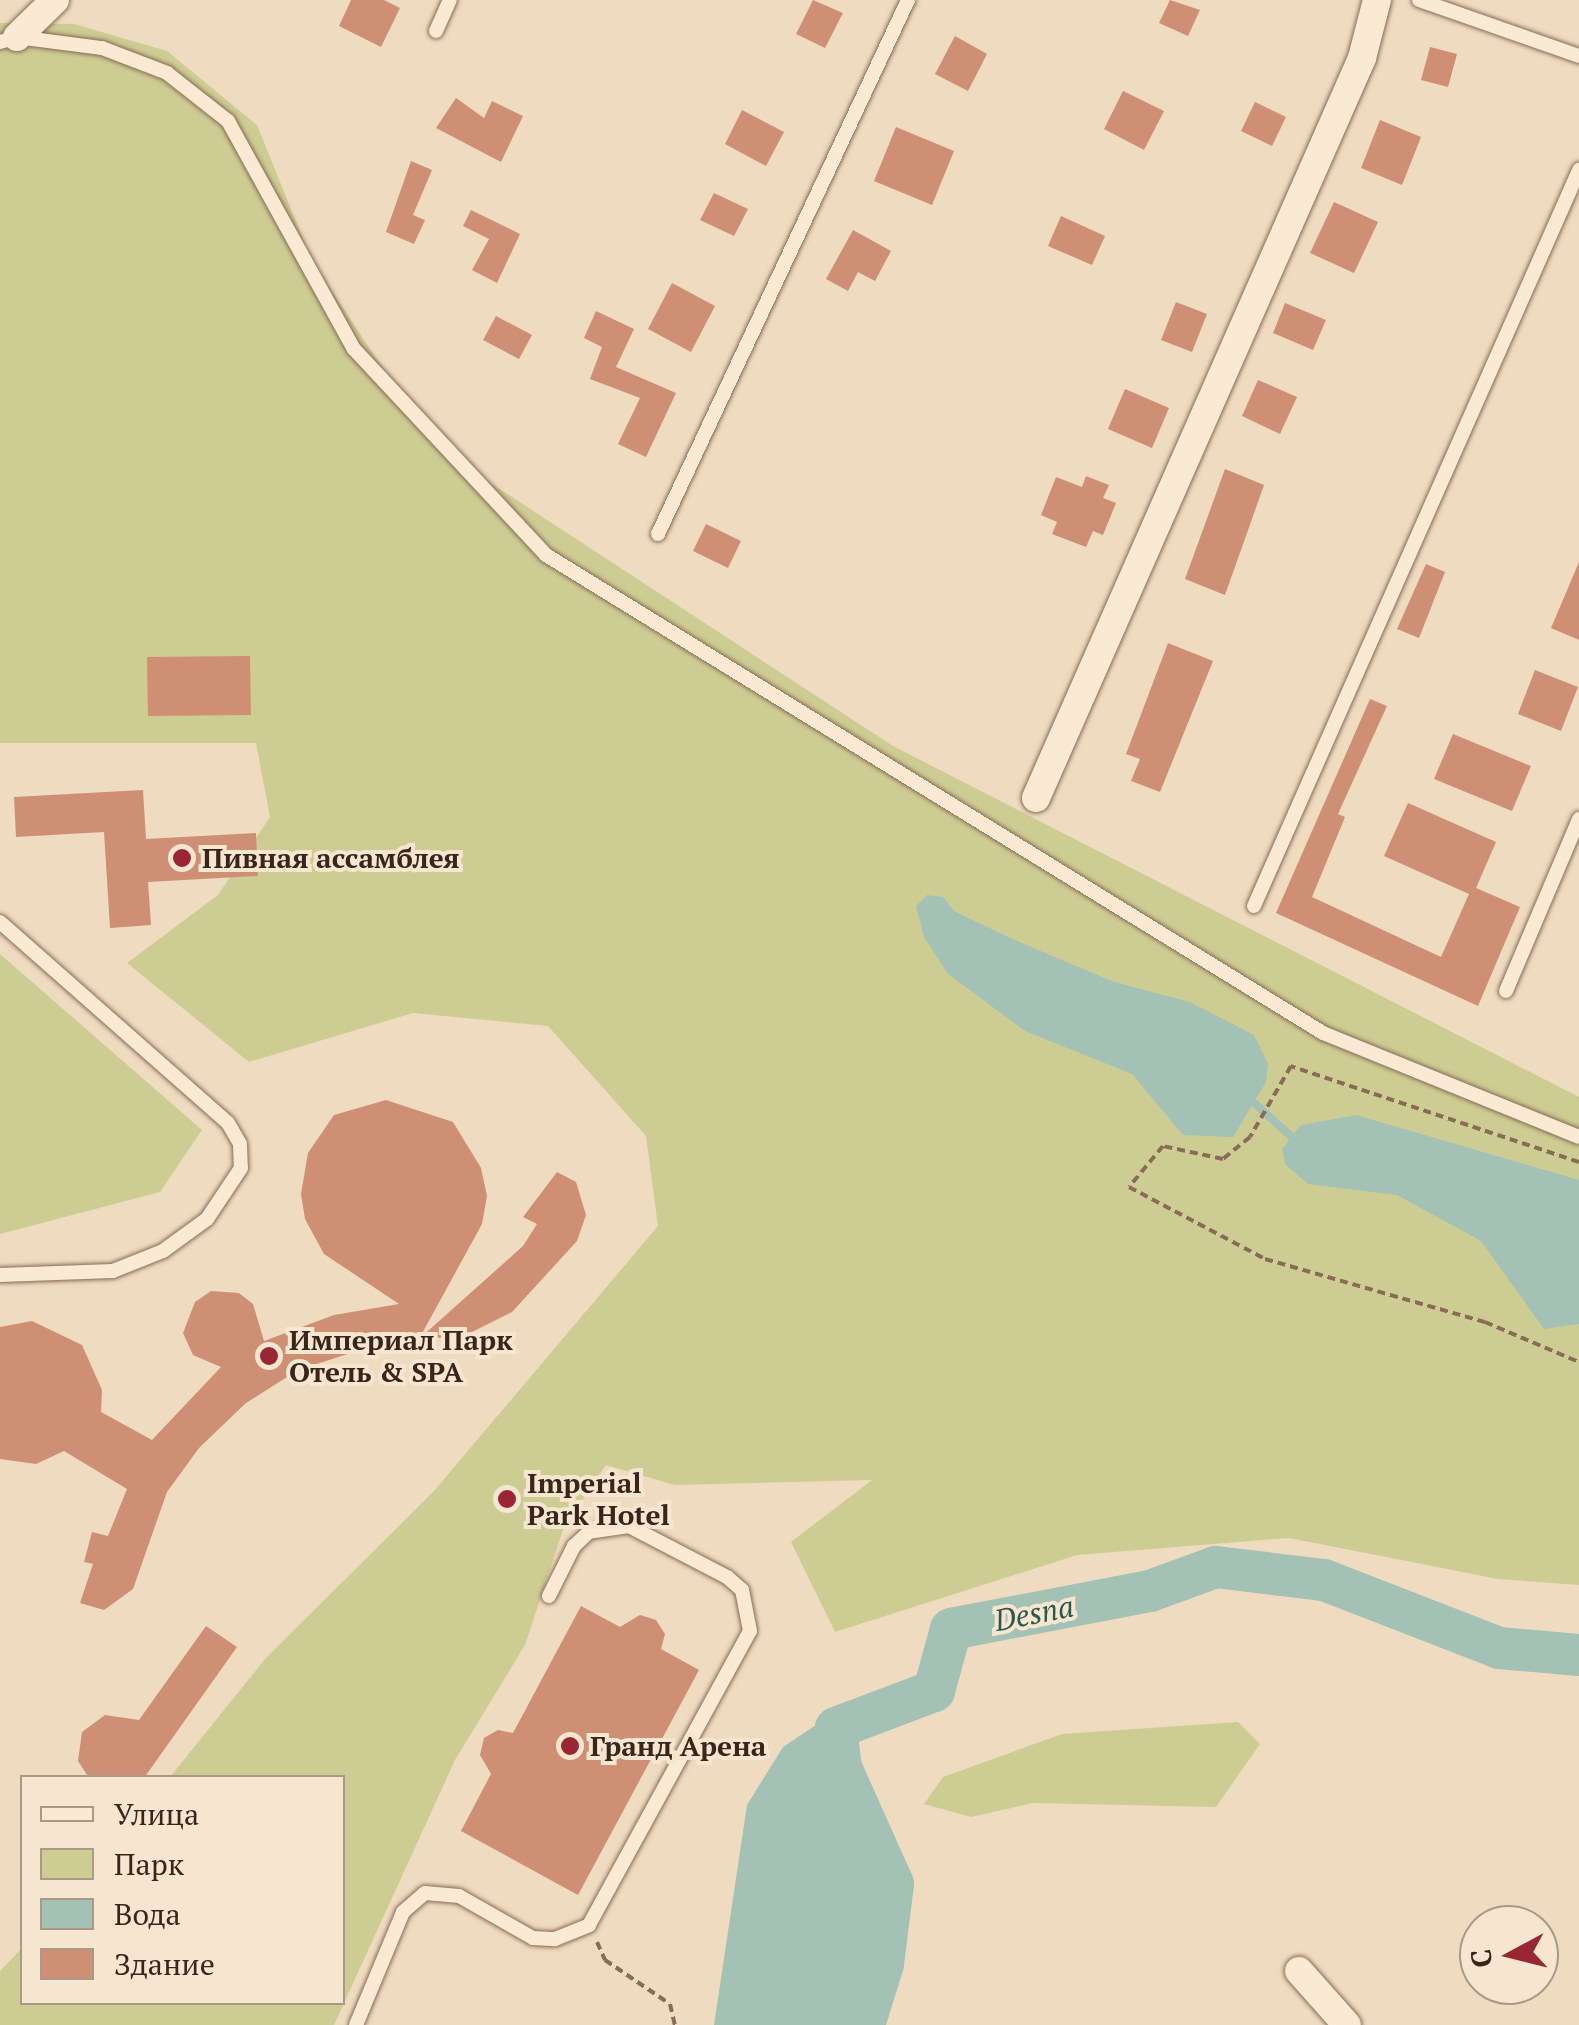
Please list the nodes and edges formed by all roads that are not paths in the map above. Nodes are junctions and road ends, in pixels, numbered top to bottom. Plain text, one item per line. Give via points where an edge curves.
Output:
1 (55, 0) edge
2 (450, 0) edge
3 (908, 0) edge
4 (1377, 0) edge
5 (1419, 0) edge
6 (436, 31) dead end
7 (9, 40) edge
8 (1579, 56) edge
9 (1579, 170) edge
10 (658, 534) dead end
11 (1036, 798) dead end
12 (1579, 819) edge
13 (1254, 906) dead end
14 (0, 922) edge
15 (1506, 991) dead end
16 (1579, 1137) edge
17 (0, 1275) edge
18 (549, 1596) dead end
19 (1298, 1972) dead end
20 (356, 2025) edge
21 (1346, 2025) edge

1 - 7 street
2 - 6 lane
3 - 10 lane
4 - 11 street via 1362,58
5 - 8 lane
7 - 16 lane via 102,48 167,72 228,122 354,350 546,554 1324,1033
9 - 13 lane
12 - 15 lane
14 - 17 lane via 228,1123 240,1144 242,1168 207,1219 163,1251 113,1271
18 - 20 lane via 574,1546 589,1532 629,1526 742,1590 750,1631 589,1925 555,1939 533,1938 459,1896 425,1893 403,1912
19 - 21 street

